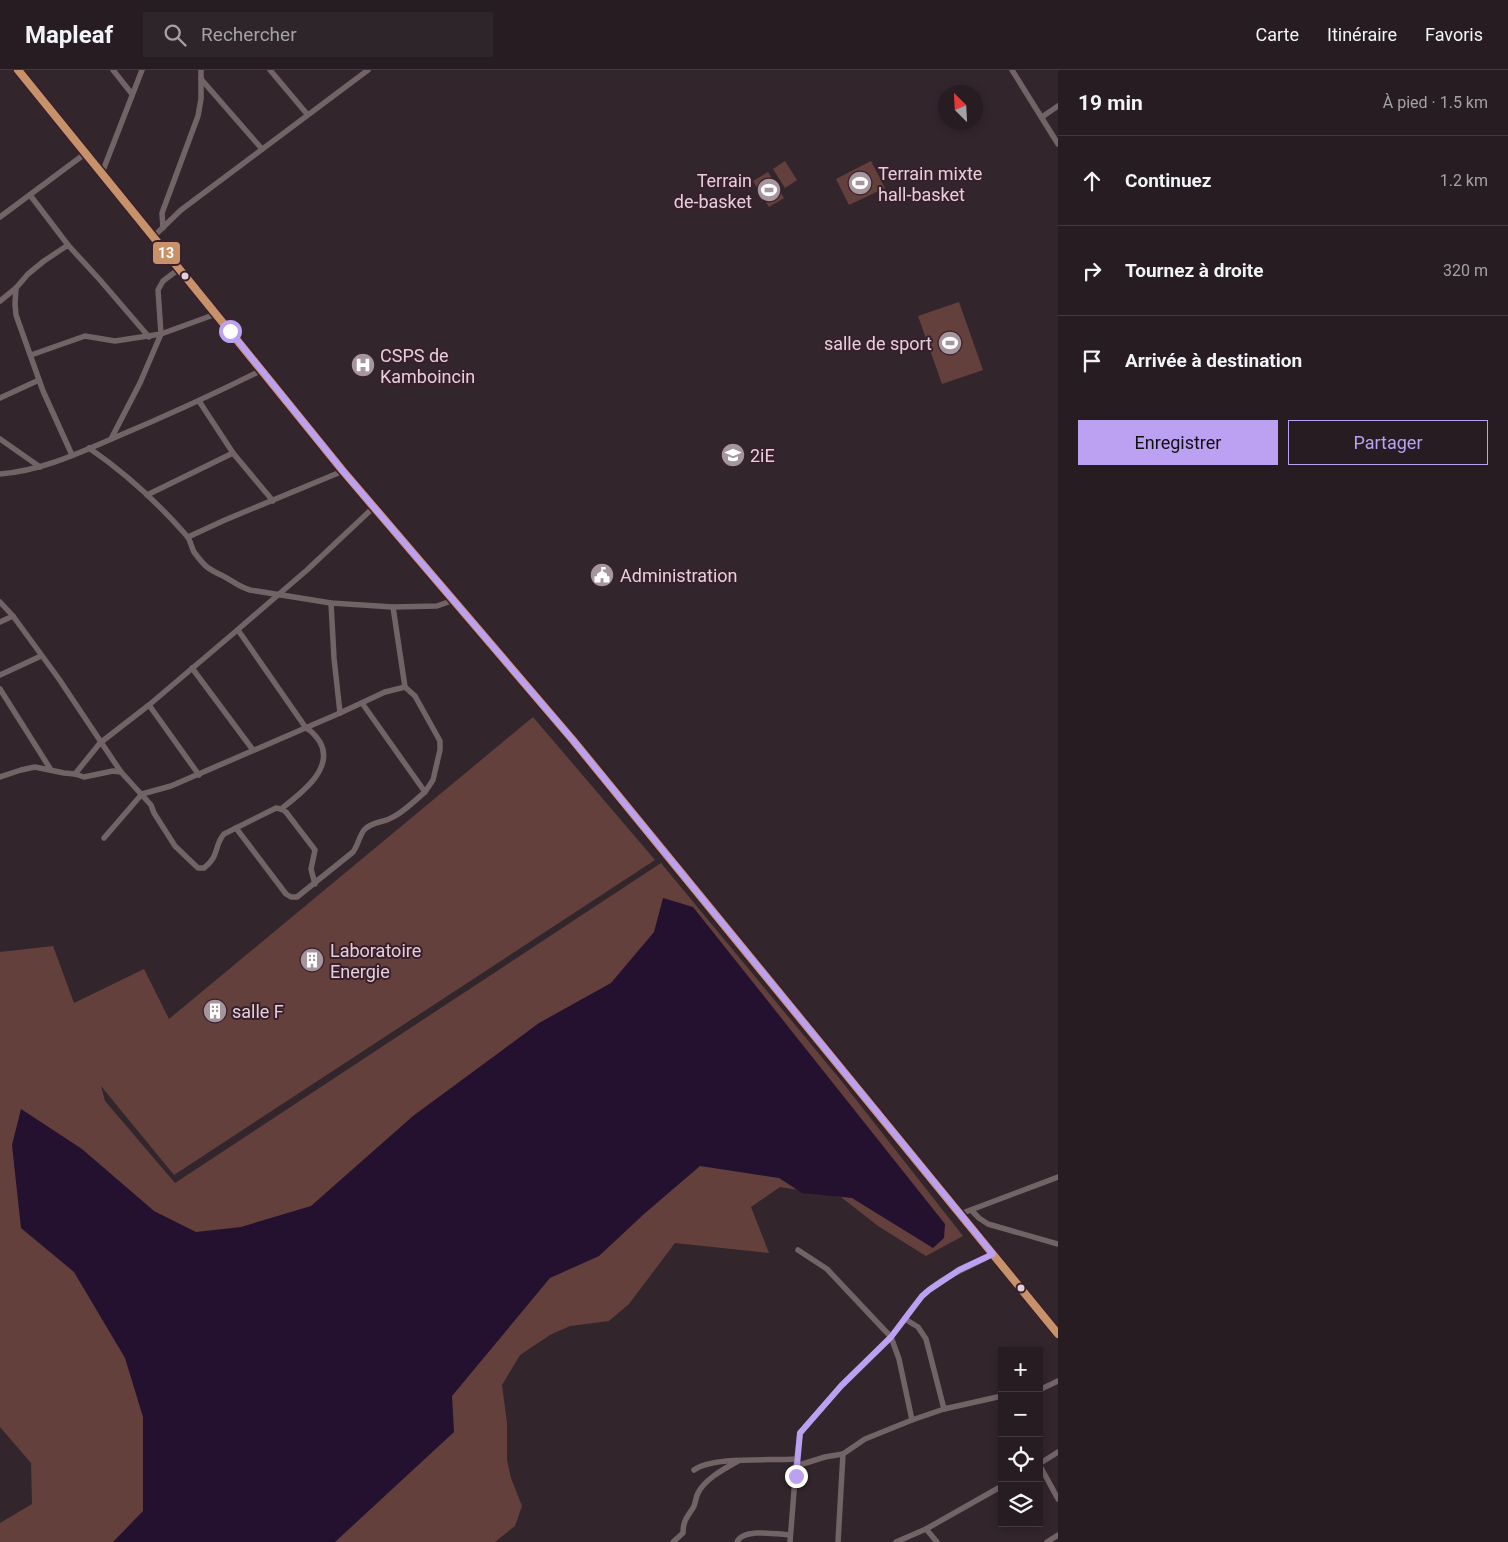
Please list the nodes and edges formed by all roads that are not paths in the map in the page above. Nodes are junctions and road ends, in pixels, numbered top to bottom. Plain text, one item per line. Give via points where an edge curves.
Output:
1 (18, 70) edge
2 (113, 70) edge
3 (142, 70) edge
4 (201, 70) edge
5 (270, 70) edge
6 (1012, 70) edge
7 (363, 71) edge
8 (201, 79) junction
9 (132, 94) junction
10 (1058, 106) edge
11 (308, 114) junction
12 (1042, 118) junction
13 (1058, 144) edge
14 (262, 149) junction
15 (86, 153) junction
16 (102, 173) junction
17 (30, 195) junction
18 (0, 217) edge
19 (163, 228) junction
20 (152, 237) junction
21 (68, 245) junction
22 (179, 269) junction
23 (16, 288) junction
24 (0, 301) edge
25 (216, 314) junction
26 (161, 334) junction
27 (149, 337) junction
28 (31, 355) junction
29 (262, 370) junction
30 (39, 380) junction
31 (0, 398) edge
32 (199, 402) junction
33 (0, 439) edge
34 (111, 439) junction
35 (89, 448) junction
36 (233, 453) junction
37 (72, 455) junction
38 (40, 467) junction
39 (343, 471) junction
40 (0, 474) edge
41 (147, 495) junction
42 (273, 501) junction
43 (374, 507) junction
44 (188, 537) junction
45 (278, 595) junction
46 (454, 600) junction
47 (0, 602) edge
48 (331, 603) junction
49 (393, 608) junction
50 (13, 616) junction
51 (0, 622) edge
52 (238, 630) junction
53 (42, 656) junction
54 (192, 668) junction
55 (0, 675) edge
56 (405, 687) junction
57 (0, 689) edge
58 (362, 703) junction
59 (149, 706) junction
60 (340, 713) junction
61 (306, 728) junction
62 (100, 743) junction
63 (253, 750) junction
64 (52, 770) junction
65 (121, 772) junction
66 (75, 774) junction
67 (198, 774) junction
68 (0, 777) edge
69 (425, 792) junction
70 (142, 794) junction
71 (281, 809) junction
72 (236, 828) junction
73 (104, 838) dead end
74 (316, 884) junction
75 (1058, 1177) edge
76 (971, 1210) junction
77 (960, 1214) junction
78 (1058, 1244) edge
79 (798, 1250) dead end
80 (993, 1254) junction
81 (906, 1319) junction
82 (1058, 1334) edge
83 (891, 1337) junction
84 (1058, 1380) edge
85 (1043, 1388) edge
86 (998, 1397) edge
87 (944, 1409) junction
88 (912, 1420) junction
89 (1058, 1452) edge
90 (843, 1454) junction
91 (738, 1461) junction
92 (1043, 1461) edge
93 (796, 1462) junction
94 (694, 1470) dead end
95 (1043, 1471) edge
96 (998, 1488) edge
97 (1058, 1499) edge
98 (926, 1529) junction
99 (790, 1534) junction
100 (1058, 1536) edge
101 (673, 1542) edge
102 (737, 1542) edge
103 (790, 1542) edge
104 (838, 1542) edge
105 (896, 1542) edge
106 (937, 1542) edge
107 (1047, 1542) edge

1 - 15 main road
2 - 9 street
3 - 9 street
4 - 8 street
5 - 11 street
6 - 12 street
7 - 11 street
8 - 14 street
8 - 19 street via 202,99 198,116 162,213
9 - 16 street
10 - 12 street
11 - 14 street
12 - 13 street
14 - 19 street via 181,210
15 - 16 main road
15 - 17 street
16 - 20 main road
17 - 18 street
17 - 21 street
19 - 20 street
20 - 22 main road
21 - 23 street via 28,274
21 - 27 street
22 - 25 main road
22 - 26 street via 159,284
23 - 24 street
23 - 28 street via 16,315
25 - 26 street
25 - 29 main road
26 - 27 street
26 - 34 street
27 - 28 street via 115,341 84,336
28 - 30 street
29 - 32 street
29 - 39 main road
30 - 31 street
30 - 37 street
32 - 34 street
32 - 36 street
33 - 38 street
34 - 35 street
35 - 37 street
35 - 41 street
36 - 41 street
36 - 42 street
37 - 38 street
38 - 40 street
39 - 42 street
39 - 43 main road
41 - 44 street
42 - 44 street
43 - 45 street
43 - 46 main road
44 - 45 street via 192,550 210,571 240,587
45 - 48 street
45 - 52 street
46 - 49 street via 437,606
46 - 77 main road
47 - 50 street
48 - 49 street
48 - 60 street
49 - 56 street
50 - 51 street
50 - 53 street
52 - 54 street
52 - 61 street
53 - 55 street
53 - 62 street
54 - 59 street
54 - 63 street
56 - 58 street
56 - 69 street via 415,696 440,741 434,780
57 - 64 street
58 - 60 street
58 - 69 street
59 - 62 street
59 - 67 street
60 - 61 street
61 - 63 street
61 - 71 street via 317,737 322,747 324,756 319,773
62 - 65 street
62 - 66 street
63 - 67 street
64 - 66 street
64 - 68 street via 35,767
65 - 66 street via 89,777
65 - 70 street
67 - 70 street
69 - 74 street via 399,814 365,829 353,852
70 - 72 street via 175,846 198,868 209,864 217,853 222,836
70 - 73 street
71 - 72 street via 276,808
71 - 74 street via 315,850 311,869
72 - 74 street via 291,897 298,897
75 - 76 street
76 - 77 street
76 - 78 street via 988,1224
77 - 80 main road
79 - 83 street via 827,1269
80 - 81 street via 959,1270 929,1290
80 - 82 main road
81 - 83 street
81 - 87 street via 918,1327 926,1339
83 - 88 street via 899,1358
83 - 93 street via 841,1386 800,1433
84 - 85 street
86 - 87 street
87 - 88 street
88 - 90 street via 865,1440
89 - 92 street
90 - 93 street
90 - 104 street
91 - 93 street
91 - 94 street via 705,1464
91 - 101 street via 701,1488 686,1516 683,1533
93 - 99 street
95 - 97 street
96 - 98 street
98 - 105 street
98 - 106 street
99 - 102 street via 750,1533 738,1538
99 - 103 street
100 - 107 street

